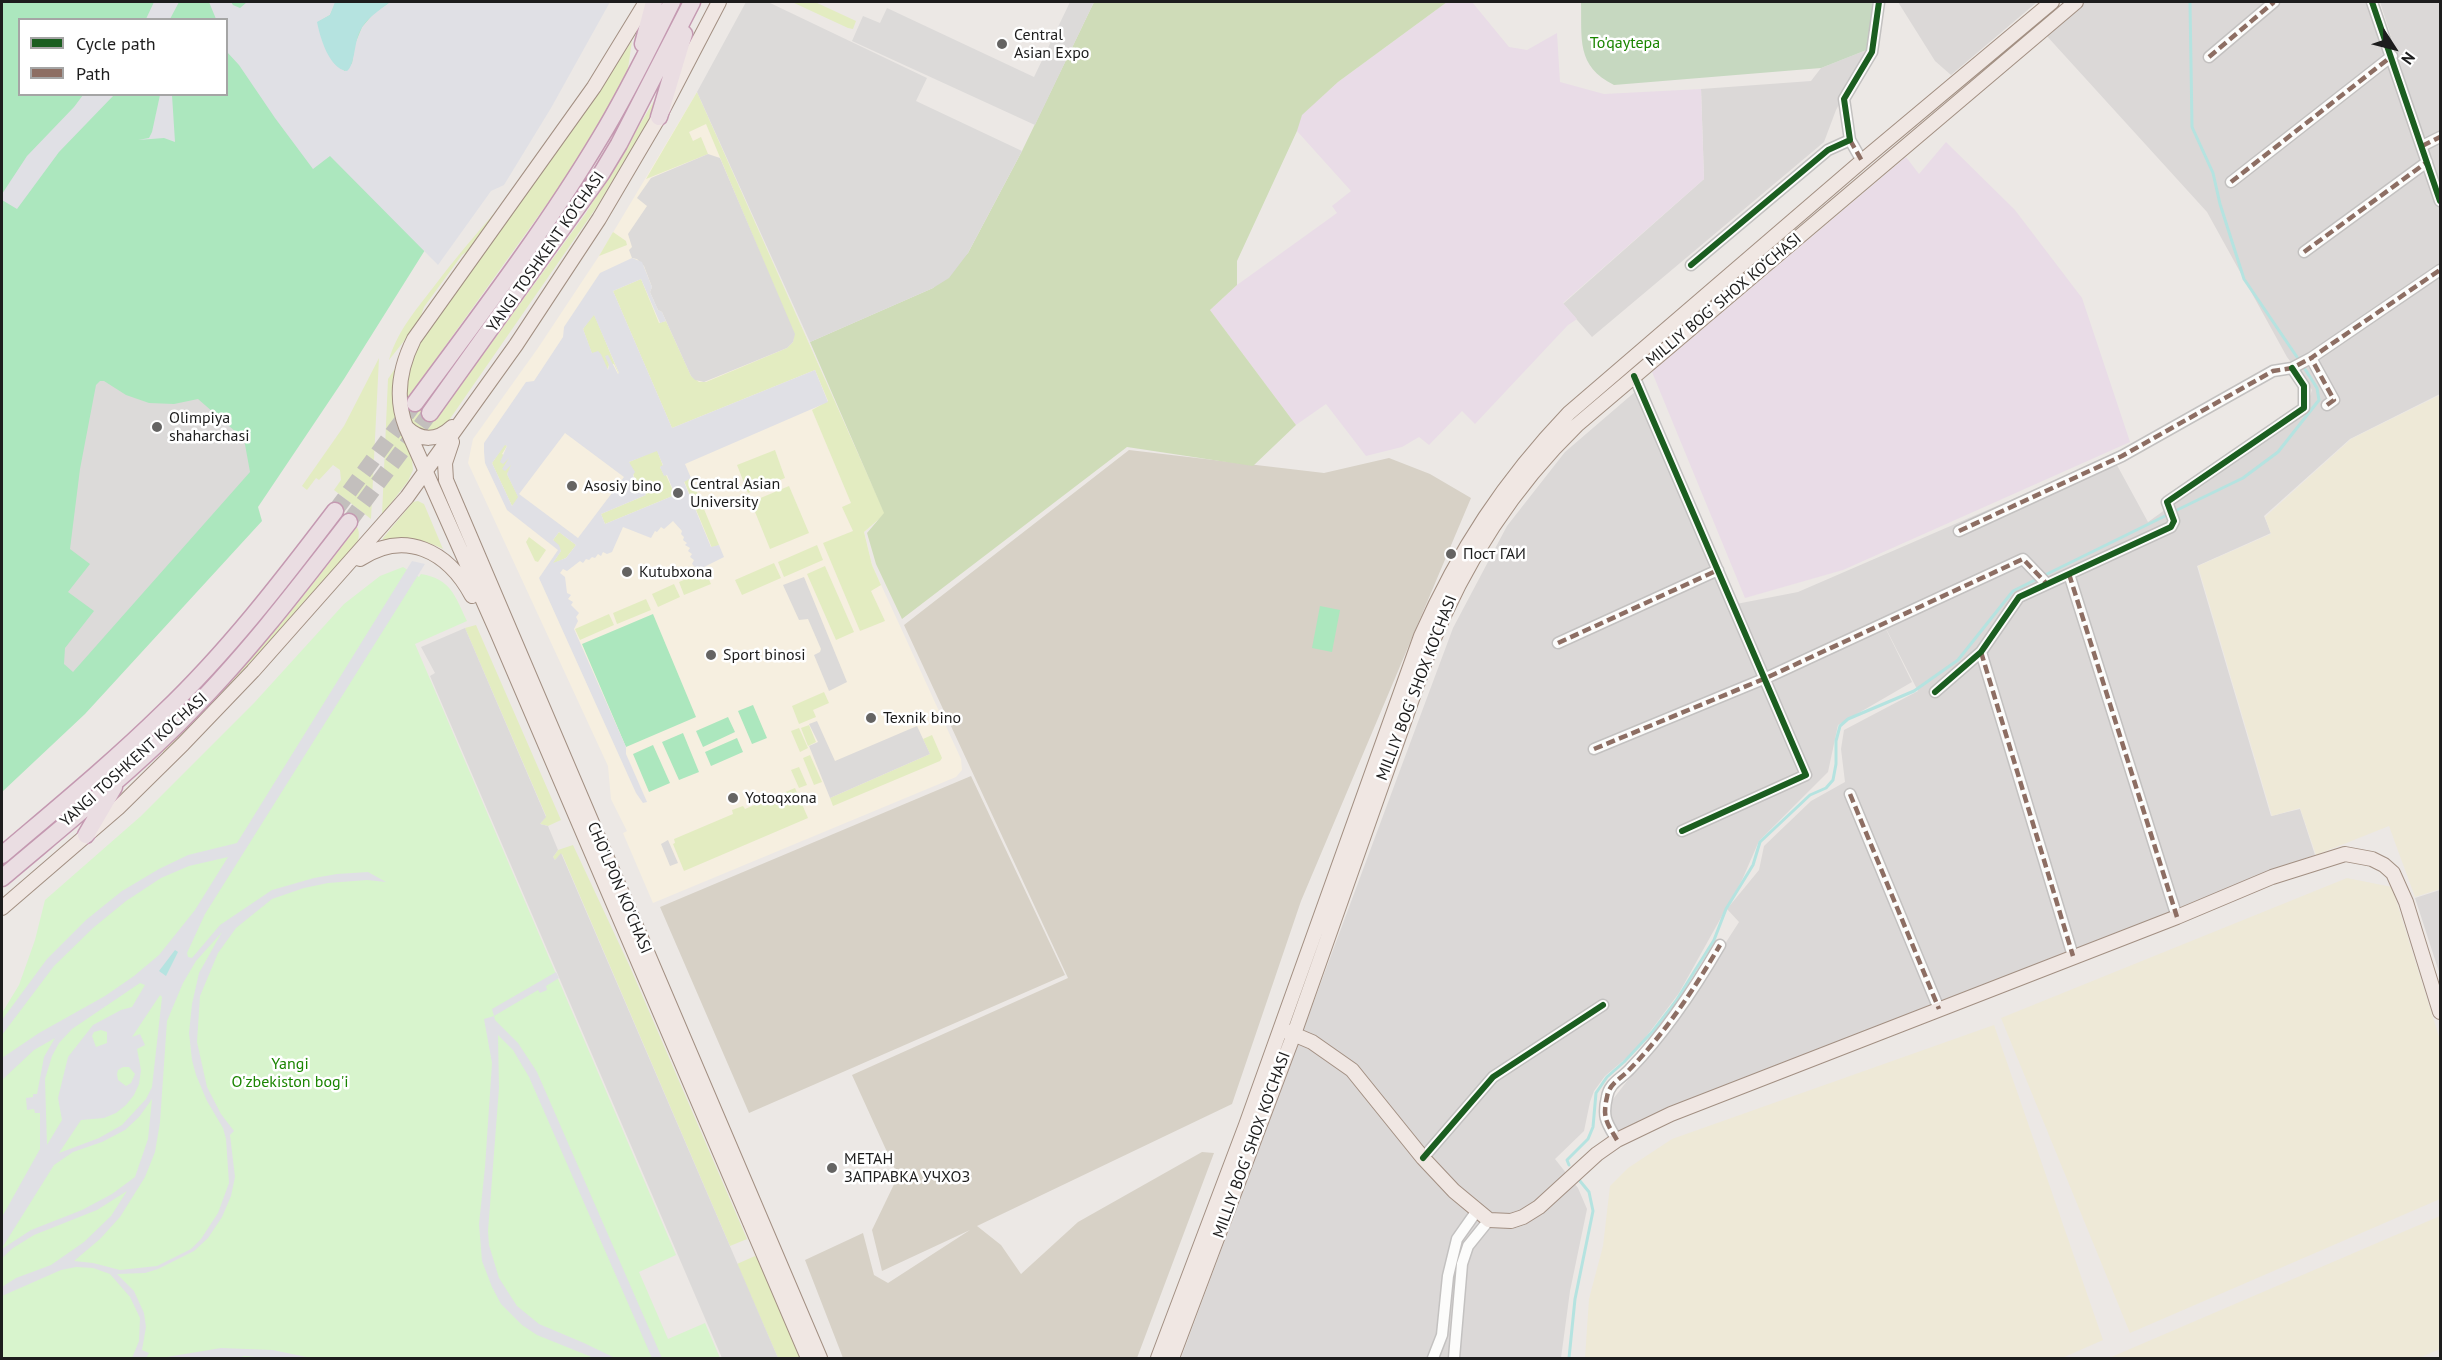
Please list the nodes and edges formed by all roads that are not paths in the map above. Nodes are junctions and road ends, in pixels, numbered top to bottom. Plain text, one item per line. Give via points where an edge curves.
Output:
1 (646, 2) edge
2 (654, 2) edge
3 (672, 2) edge
4 (693, 2) edge
5 (719, 2) edge
6 (1879, 2) edge
7 (2052, 2) edge
8 (2076, 2) edge
9 (2274, 2) edge
10 (2372, 2) edge
11 (2392, 56) junction
12 (2209, 57) dead end
13 (635, 77) junction
14 (659, 117) junction
15 (2440, 137) edge
16 (1850, 141) junction
17 (2422, 146) junction
18 (1862, 161) junction
19 (2427, 162) junction
20 (2231, 182) dead end
21 (2440, 201) edge
22 (2304, 252) dead end
23 (1744, 262) junction
24 (1691, 265) dead end
25 (2440, 270) edge
26 (1755, 274) junction
27 (2310, 358) junction
28 (2292, 368) junction
29 (1634, 376) junction
30 (415, 403) tunnel mouth
31 (2327, 405) dead end
32 (430, 413) tunnel mouth
33 (464, 416) junction
34 (406, 427) junction
35 (426, 472) junction
36 (335, 511) tunnel mouth
37 (350, 522) tunnel mouth
38 (1959, 531) dead end
39 (1718, 570) junction
40 (2069, 574) junction
41 (2042, 580) junction
42 (333, 582) junction
43 (1558, 643) dead end
44 (1981, 652) junction
45 (1766, 678) junction
46 (516, 680) junction
47 (1935, 692) dead end
48 (1594, 749) dead end
49 (121, 776) junction
50 (1850, 794) dead end
51 (1682, 831) dead end
52 (86, 835) junction
53 (2, 855) edge
54 (2, 878) edge
55 (2, 908) edge
56 (2177, 917) junction
57 (1720, 945) dead end
58 (2073, 956) junction
59 (1603, 1005) dead end
60 (1939, 1009) junction
61 (2440, 1012) edge
62 (1287, 1032) junction
63 (1617, 1140) junction
64 (1423, 1158) junction
65 (1476, 1212) junction
66 (1489, 1220) junction
67 (1184, 1308) junction
68 (808, 1359) edge
69 (820, 1359) edge
70 (1158, 1359) edge
71 (1172, 1359) edge
72 (1433, 1359) edge
73 (1454, 1359) edge

1 - 34 main road, CHO'LPON KO'CHASI via 594,87 414,339 399,384 400,410
2 - 13 highway
3 - 13 highway, YANGI TOSHKENT KO‘CHASI
4 - 14 highway
4 - 32 highway, YANGI TOSHKENT KO‘CHASI via 619,144 582,203
5 - 14 main road
6 - 16 street via 1872,52 1844,99
7 - 18 main road, MILLIY BOG‘ SHOX KO‘CHASI
8 - 26 main road, MILLIY BOG‘ SHOX KO‘CHASI
9 - 12 street
10 - 11 street
11 - 17 street
11 - 20 street
13 - 30 highway, YANGI TOSHKENT KO‘CHASI via 583,167
14 - 33 main road via 565,272
15 - 17 street
16 - 18 street
16 - 24 street via 1828,150
17 - 19 street
18 - 23 main road, MILLIY BOG‘ SHOX KO‘CHASI
19 - 21 street
19 - 22 street
23 - 26 main road
23 - 62 main road, MILLIY BOG‘ SHOX KO‘CHASI via 1569,413 1525,460 1468,541 1417,647
25 - 27 street
26 - 29 main road, MILLIY BOG‘ SHOX KO‘CHASI
27 - 28 street
27 - 31 street via 2334,400
28 - 38 street via 2273,371 2122,456
28 - 40 street via 2304,386 2304,408 2167,502 2174,521 2171,527
29 - 39 street
29 - 62 main road, MILLIY BOG‘ SHOX KO‘CHASI via 1577,425 1535,469 1492,525 1455,588
33 - 34 main road via 434,438 419,437
33 - 35 main road
33 - 69 main road, CHO'LPON KO'CHASI via 447,455 446,480
34 - 35 main road, CHO'LPON KO'CHASI
35 - 42 main road
35 - 46 main road, CHO'LPON KO'CHASI
36 - 53 highway, YANGI TOSHKENT KO‘CHASI via 264,602 188,688 107,765
37 - 49 highway, YANGI TOSHKENT KO‘CHASI via 226,674
39 - 43 street
39 - 45 street
40 - 41 street
40 - 56 street
41 - 44 street via 2019,597
41 - 45 street via 2023,559
42 - 46 main road via 382,547 406,545 432,553 453,569 467,587
42 - 52 main road via 192,736
44 - 47 street
44 - 58 street
45 - 48 street
45 - 51 street via 1806,775
46 - 68 main road, CHO'LPON KO'CHASI
49 - 52 highway
49 - 54 highway, YANGI TOSHKENT KO‘CHASI
50 - 60 street
52 - 55 main road
56 - 58 main road
56 - 61 main road via 2272,877 2345,854 2372,859 2393,873 2401,888
57 - 63 street via 1667,1025 1613,1083 1607,1095 1605,1120
58 - 60 main road
59 - 64 street via 1493,1077
60 - 63 main road via 1671,1114
62 - 64 main road via 1312,1042 1352,1070
62 - 67 main road, MILLIY BOG‘ SHOX KO‘CHASI
63 - 66 main road via 1523,1217
64 - 65 main road
65 - 66 main road
65 - 72 street via 1457,1239 1448,1276 1442,1335
66 - 73 street via 1468,1246 1462,1264
67 - 70 main road, MILLIY BOG‘ SHOX KO‘CHASI
67 - 71 main road, MILLIY BOG‘ SHOX KO‘CHASI

